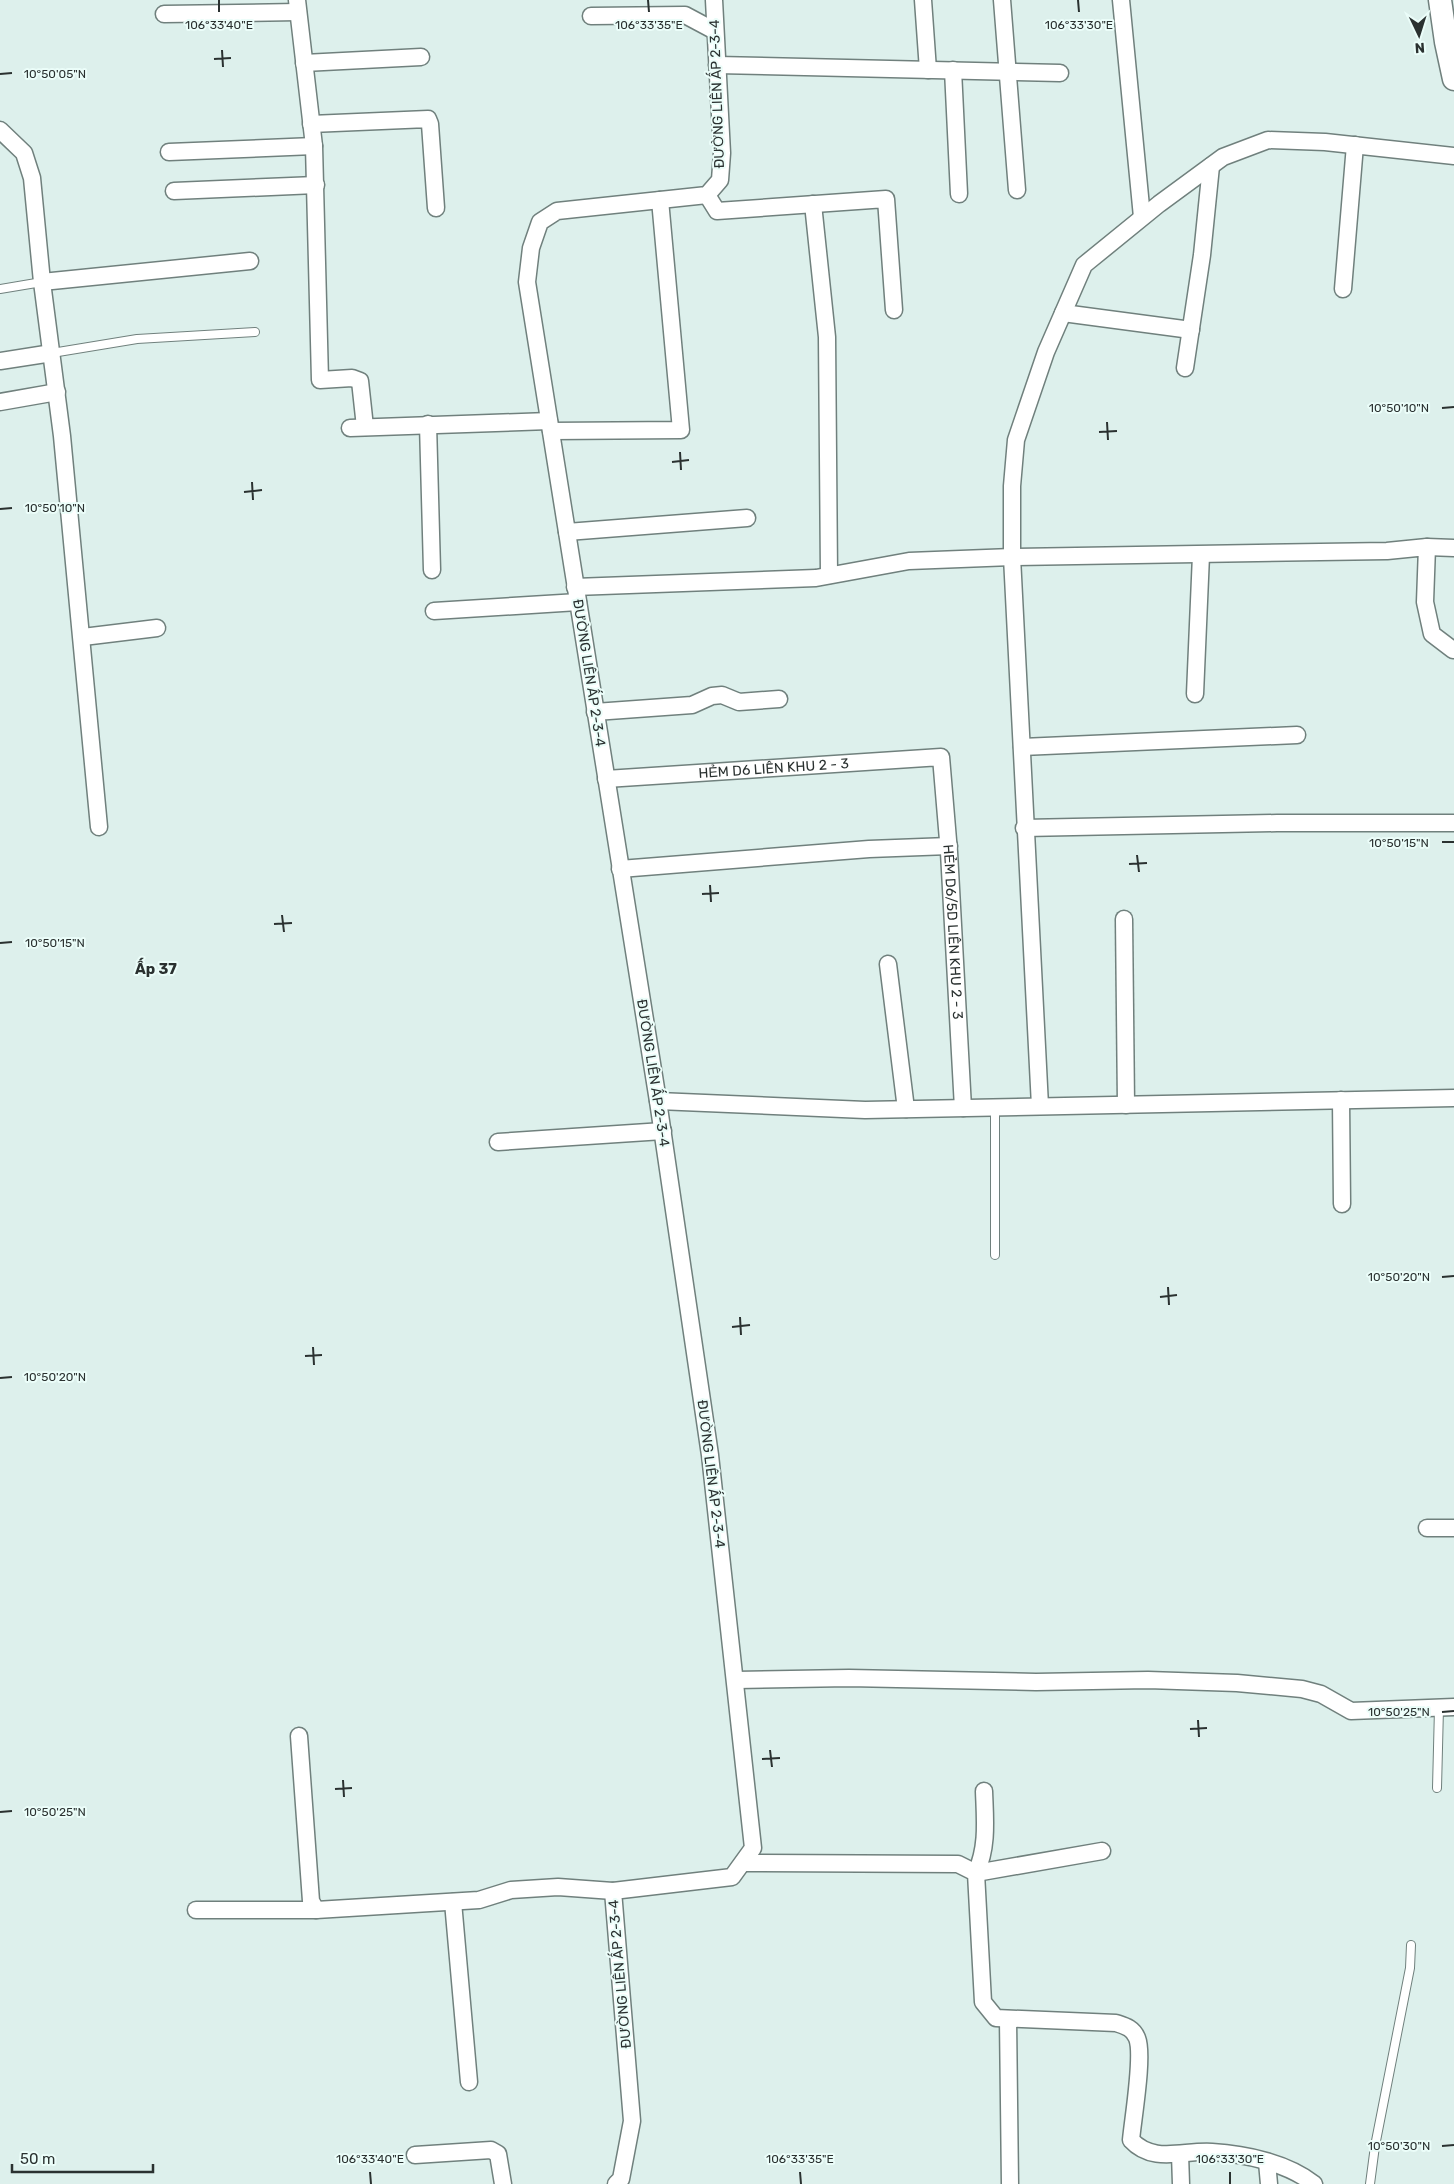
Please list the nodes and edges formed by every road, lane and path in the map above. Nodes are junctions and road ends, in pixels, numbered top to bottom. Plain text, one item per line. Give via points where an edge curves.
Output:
1 (714, 0) edge
2 (923, 0) edge
3 (1002, 0) edge
4 (1121, 0) edge
5 (1440, 0) edge
6 (298, 6) edge
7 (164, 14) dead end
8 (590, 16) dead end
9 (715, 30) junction
10 (421, 57) dead end
11 (304, 63) junction
12 (717, 64) junction
13 (928, 70) junction
14 (952, 70) junction
15 (1006, 72) junction
16 (1060, 73) dead end
17 (1454, 79) edge
18 (311, 124) junction
19 (0, 130) edge
20 (1356, 145) junction
21 (314, 146) junction
22 (169, 152) dead end
23 (1454, 156) edge
24 (1211, 166) junction
25 (316, 185) junction
26 (1017, 190) dead end
27 (174, 191) dead end
28 (959, 194) dead end
29 (707, 195) junction
30 (660, 200) junction
31 (813, 204) junction
32 (436, 208) dead end
33 (1142, 217) junction
34 (250, 260) dead end
35 (42, 282) junction
36 (0, 289) edge
37 (1343, 289) dead end
38 (894, 310) dead end
39 (1063, 313) junction
40 (1191, 330) junction
41 (255, 332) dead end
42 (52, 352) junction
43 (0, 361) edge
44 (1186, 368) dead end
45 (57, 392) junction
46 (0, 402) edge
47 (428, 424) junction
48 (550, 426) junction
49 (747, 518) dead end
50 (567, 532) junction
51 (1427, 547) junction
52 (1454, 548) edge
53 (1201, 555) junction
54 (1012, 557) junction
55 (432, 570) dead end
56 (830, 575) junction
57 (577, 595) junction
58 (434, 611) dead end
59 (157, 628) dead end
60 (83, 637) junction
61 (1453, 650) edge
62 (1195, 694) dead end
63 (779, 699) dead end
64 (595, 712) junction
65 (1297, 734) dead end
66 (1022, 747) junction
67 (942, 757) joint
68 (606, 778) junction
69 (1454, 823) edge
70 (100, 827) dead end
71 (1024, 828) junction
72 (949, 846) junction
73 (620, 869) junction
74 (1124, 919) dead end
75 (888, 964) dead end
76 (1454, 1098) edge
77 (1341, 1100) junction
78 (658, 1102) junction
79 (1126, 1105) junction
80 (1040, 1106) junction
81 (995, 1107) junction
82 (963, 1108) junction
83 (906, 1109) junction
84 (663, 1131) junction
85 (498, 1142) dead end
86 (1342, 1204) dead end
87 (996, 1255) dead end
88 (1428, 1528) dead end
89 (1454, 1528) edge
90 (736, 1680) junction
91 (1446, 1707) edge
92 (299, 1736) dead end
93 (1437, 1788) dead end
94 (984, 1790) dead end
95 (1102, 1851) dead end
96 (743, 1863) junction
97 (976, 1873) junction
98 (613, 1891) junction
99 (453, 1902) junction
100 (196, 1910) dead end
101 (316, 1910) junction
102 (1411, 1945) dead end
103 (1008, 2019) junction
104 (469, 2082) dead end
105 (1180, 2154) junction
106 (415, 2155) dead end
107 (1267, 2162) junction
108 (503, 2184) edge
109 (616, 2184) edge
110 (1010, 2184) edge
111 (1181, 2184) edge
112 (1269, 2184) edge
113 (1314, 2184) edge
114 (1370, 2184) edge

1 - 9 street, ĐƯỜNG LIÊN ẤP 2-3-4
2 - 13 street
3 - 15 street
4 - 33 street
5 - 17 street
6 - 7 street
6 - 11 street
8 - 9 street via 685,15
9 - 12 street, ĐƯỜNG LIÊN ẤP 2-3-4
10 - 11 street
11 - 18 street
12 - 13 street
12 - 29 street, ĐƯỜNG LIÊN ẤP 2-3-4 via 721,171 720,180
13 - 14 street
14 - 15 street
14 - 28 street
15 - 16 street
15 - 26 street
18 - 21 street
18 - 32 street via 428,119
19 - 35 street via 24,153 29,170
20 - 23 street
20 - 24 street via 1268,140 1223,157
20 - 37 street
21 - 22 street
21 - 25 street
24 - 33 street
24 - 40 street
25 - 27 street
25 - 47 street via 320,380 352,378 360,381 358,428
29 - 30 street, ĐƯỜNG LIÊN ẤP 2-3-4
29 - 31 street via 717,211
30 - 48 street, ĐƯỜNG LIÊN ẤP 2-3-4 via 558,211 540,222 531,248 528,282
30 - 48 street via 681,430
31 - 38 street via 893,198
31 - 56 street via 827,337
33 - 39 street via 1084,265
34 - 35 street
35 - 36 lane
35 - 42 street
39 - 40 street
39 - 54 street via 1016,440
40 - 44 street
41 - 42 lane via 138,339
42 - 43 street
42 - 45 street
45 - 46 street
45 - 60 street
47 - 48 street
47 - 55 street
48 - 50 street, ĐƯỜNG LIÊN ẤP 2-3-4
49 - 50 street
50 - 57 street, ĐƯỜNG LIÊN ẤP 2-3-4
51 - 52 street
51 - 53 street via 1387,551
51 - 61 street via 1425,602 1432,634
53 - 54 street
53 - 62 street
54 - 56 street via 909,561
54 - 66 street
56 - 57 street
57 - 58 street
57 - 64 street, ĐƯỜNG LIÊN ẤP 2-3-4
59 - 60 street
60 - 70 street
63 - 64 street via 739,702 722,695 692,705
64 - 68 street, ĐƯỜNG LIÊN ẤP 2-3-4
65 - 66 street
66 - 71 street
67 - 68 street, HẺM D6 LIÊN KHU 2 - 3
67 - 72 street, HẺM D6/5D LIÊN KHU 2 - 3
68 - 73 street, ĐƯỜNG LIÊN ẤP 2-3-4
69 - 71 street
71 - 80 street
72 - 73 street via 869,849
72 - 82 street, HẺM D6/5D LIÊN KHU 2 - 3
73 - 78 street, ĐƯỜNG LIÊN ẤP 2-3-4
74 - 79 street
75 - 83 street
76 - 77 street
77 - 79 street
77 - 86 street
78 - 83 street
78 - 84 street, ĐƯỜNG LIÊN ẤP 2-3-4
79 - 80 street
80 - 81 street
81 - 82 street
81 - 87 lane
82 - 83 street
84 - 85 street
84 - 90 street, ĐƯỜNG LIÊN ẤP 2-3-4 via 710,1456
88 - 89 street
90 - 91 street via 849,1678 1237,1683 1302,1689 1321,1694 1351,1711
90 - 96 street, ĐƯỜNG LIÊN ẤP 2-3-4 via 753,1848
91 - 93 lane
92 - 101 street via 311,1901
94 - 97 street via 986,1839 984,1856
95 - 97 street
96 - 97 street via 958,1864
96 - 98 street, ĐƯỜNG LIÊN ẤP 2-3-4 via 732,1877
97 - 103 street via 983,2002 996,2018
98 - 99 street via 549,1887 511,1890 479,1900
98 - 109 street, ĐƯỜNG LIÊN ẤP 2-3-4 via 632,2122 621,2178
99 - 101 street
99 - 104 street
100 - 101 street
102 - 114 lane
103 - 105 street via 1116,2023 1130,2027 1138,2038 1139,2056 1131,2140 1140,2150 1162,2155
103 - 110 street
105 - 107 street via 1211,2152
105 - 111 street
106 - 108 street via 491,2150 498,2154
107 - 112 street
107 - 113 street via 1306,2177

